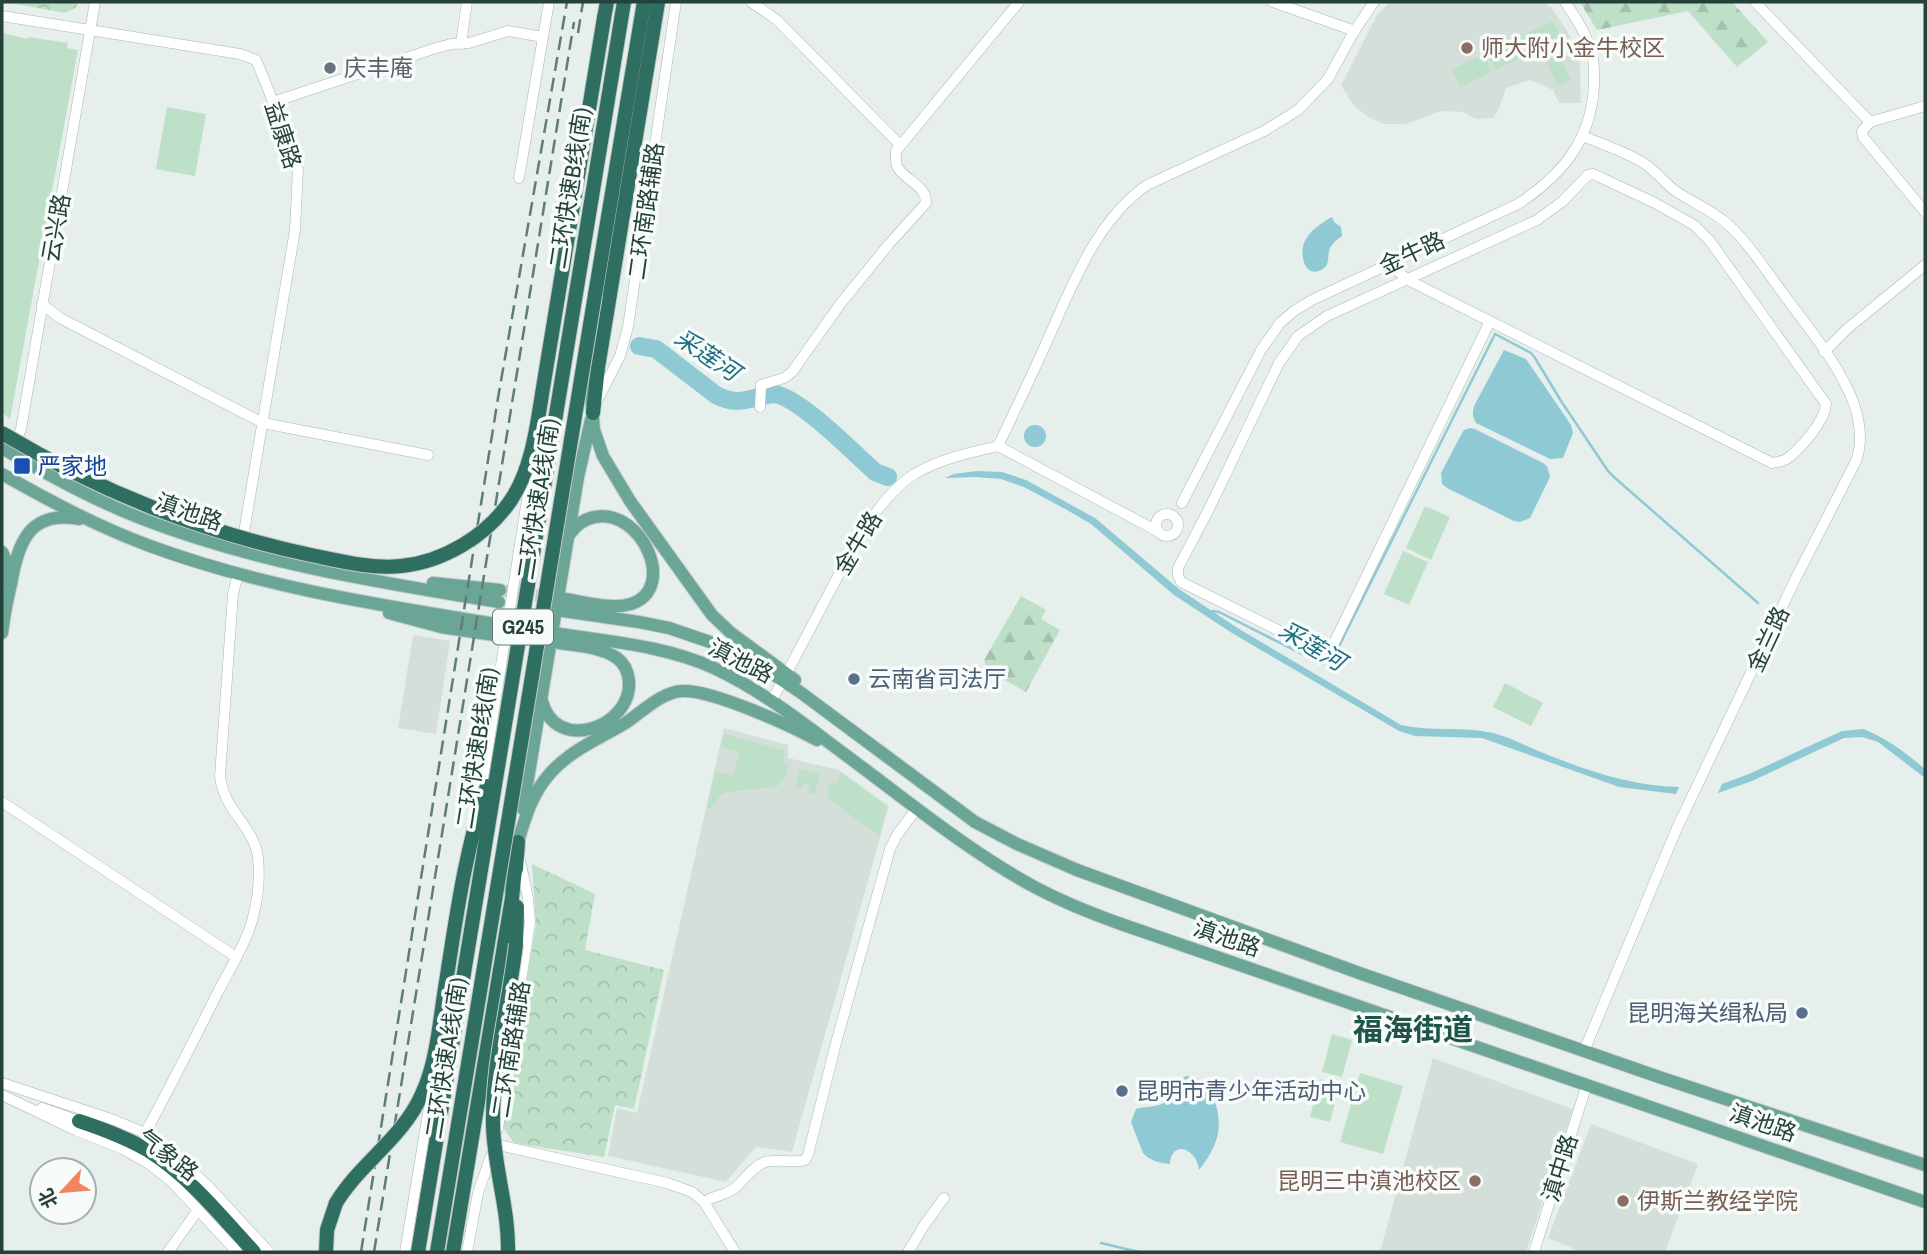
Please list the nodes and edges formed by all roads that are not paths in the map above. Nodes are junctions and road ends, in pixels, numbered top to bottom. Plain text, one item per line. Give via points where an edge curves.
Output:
1 (95, 2) edge
2 (467, 2) edge
3 (549, 2) edge
4 (607, 2) edge
5 (625, 2) edge
6 (642, 2) edge
7 (658, 2) edge
8 (676, 2) edge
9 (751, 2) edge
10 (1019, 2) edge
11 (1273, 2) edge
12 (1374, 2) edge
13 (1565, 2) edge
14 (1755, 2) edge
15 (766, 6) edge
16 (2, 16) edge
17 (1355, 30) junction
18 (90, 31) junction
19 (543, 37) junction
20 (461, 44) junction
21 (273, 102) junction
22 (1925, 106) edge
23 (1870, 122) junction
24 (1583, 136) junction
25 (900, 145) junction
26 (519, 178) dead end
27 (1925, 212) edge
28 (1389, 264) junction
29 (1925, 265) edge
30 (1408, 280) junction
31 (42, 304) junction
32 (1490, 321) junction
33 (587, 322) junction
34 (1824, 352) junction
35 (760, 407) dead end
36 (593, 413) junction
37 (263, 423) junction
38 (2, 433) edge
39 (998, 446) junction
40 (6, 451) edge
41 (428, 455) dead end
42 (2, 474) edge
43 (1182, 503) junction
44 (1163, 515) junction
45 (1135, 519) junction
46 (103, 527) junction
47 (1177, 530) junction
48 (1159, 532) junction
49 (568, 539) junction
50 (1190, 544) junction
51 (241, 551) junction
52 (2, 552) edge
53 (238, 573) junction
54 (2, 583) edge
55 (500, 596) tunnel mouth
56 (2, 623) edge
57 (495, 629) dead end
58 (782, 677) junction
59 (750, 687) junction
60 (541, 698) junction
61 (772, 700) junction
62 (501, 741) junction
63 (862, 767) junction
64 (2, 802) edge
65 (917, 808) junction
66 (518, 842) junction
67 (485, 944) junction
68 (510, 944) junction
69 (236, 957) junction
70 (1584, 1051) junction
71 (2, 1083) edge
72 (1587, 1084) junction
73 (2, 1095) edge
74 (79, 1121) joint
75 (145, 1133) junction
76 (494, 1144) junction
77 (1924, 1161) edge
78 (944, 1198) dead end
79 (704, 1202) junction
80 (1925, 1202) edge
81 (198, 1210) junction
82 (168, 1252) edge
83 (237, 1252) edge
84 (254, 1252) edge
85 (269, 1252) edge
86 (326, 1252) edge
87 (405, 1252) edge
88 (419, 1252) edge
89 (436, 1252) edge
90 (453, 1252) edge
91 (467, 1252) edge
92 (508, 1252) edge
93 (735, 1252) edge
94 (908, 1252) edge
95 (1534, 1252) edge

1 - 18 street, 云兴路
2 - 20 street
3 - 19 street
4 - 38 highway, bridge via 531,448 511,500 471,539 440,556 403,566 376,567 303,553 211,529 139,503
4 - 87 street
5 - 62 highway, 二环快速B线(南), bridge
5 - 88 main road, G245
6 - 33 main road, G245
6 - 89 highway, 二环快速A线(南), bridge
7 - 36 highway
8 - 36 street, 二环南路辅路 via 628,327 620,356
9 - 15 street
10 - 25 street
11 - 17 street
12 - 17 street
13 - 24 street, 金牛路 via 1582,29 1595,66 1593,104
14 - 23 street
15 - 25 street
16 - 18 street, 益康路
17 - 39 street via 1328,79 1298,110 1264,131 1147,185 1116,213 1072,285
18 - 21 street, 益康路 via 249,56 256,60
18 - 31 street, 云兴路
19 - 20 street via 508,31
19 - 26 street
20 - 21 street
21 - 37 street, 益康路 via 298,170 295,230
22 - 23 street
23 - 27 street via 1863,137
24 - 28 street, 金牛路 via 1560,171 1527,198
24 - 34 street, 金兰路 via 1644,163 1672,188 1724,221 1760,262
25 - 35 street via 898,168 923,191 926,203 841,303 792,372 761,385
28 - 30 street
28 - 43 street, 金牛路 via 1312,300 1280,323 1261,350
29 - 34 street
30 - 32 street
30 - 32 street via 1537,220 1593,174 1694,225 1710,241 1819,393 1826,410 1814,431 1787,459 1772,463
30 - 50 street via 1326,316 1290,346
31 - 37 street via 60,318
31 - 40 street, 云兴路 via 21,429
32 - 50 street via 1334,643 1324,650 1314,648 1181,582 1178,568
33 - 36 main road
33 - 67 main road, G245
34 - 70 street, 金兰路 via 1842,378 1858,418 1856,461 1677,828
36 - 49 main road
36 - 58 main road via 596,439 612,474 704,606 720,624 771,661
37 - 41 street
37 - 51 street, 益康路
39 - 45 street
39 - 58 street, 金牛路 via 924,468 896,488 876,512
40 - 51 main road, 滇池路 via 126,512
42 - 46 main road, 滇池路
43 - 44 street
43 - 47 street
44 - 45 street
44 - 47 street via 1175,517
44 - 48 street via 1157,522
45 - 48 street
46 - 53 main road, 滇池路
46 - 56 main road via 63,517 49,518 32,528 16,558
47 - 48 street via 1168,536
47 - 50 street
49 - 58 main road, 滇池路 via 589,518 619,519 644,542 653,575 645,595 631,604 564,605 683,632
49 - 60 main road
51 - 55 main road, 滇池路 via 339,573
52 - 54 main road via 6,560
53 - 57 main road, 滇池路 via 430,624
53 - 69 street via 220,776 229,805 253,841 259,874 253,919
58 - 59 main road via 765,688
58 - 61 street, 金牛路
58 - 70 main road, 滇池路 via 975,822 1053,860
59 - 60 main road, 滇池路 via 676,654 636,644 560,638 619,660 628,677 626,697 608,721 580,731 555,723
59 - 61 main road, 滇池路
60 - 66 main road
61 - 63 main road, 滇池路
62 - 86 highway, bridge via 470,847 427,1082 404,1124 335,1202
62 - 88 highway, 二环快速B线(南), bridge
63 - 65 main road, 滇池路
63 - 66 main road via 757,713 704,694 677,691 572,753 555,768 532,800
64 - 69 street
65 - 72 main road, 滇池路 via 1009,872 1090,912
65 - 79 street via 890,849 808,1155 797,1162 763,1163 735,1188
66 - 67 main road
66 - 68 highway via 517,912
66 - 76 street, 二环南路辅路 via 530,923
67 - 89 main road, G245
68 - 90 highway
68 - 92 highway, bridge via 493,1108
69 - 75 street
70 - 77 main road, 滇池路
71 - 75 street, 气象路
72 - 80 main road, 滇池路
72 - 95 street, 滇中路
73 - 74 street, 气象路
73 - 81 street, 气象路 via 123,1149 171,1181
74 - 84 highway via 130,1141 164,1162 200,1193
75 - 85 street, 气象路 via 209,1187
76 - 79 street via 667,1183
76 - 91 street, 二环南路辅路 via 478,1193
78 - 94 street
79 - 93 street
81 - 82 street
81 - 83 street, 气象路

